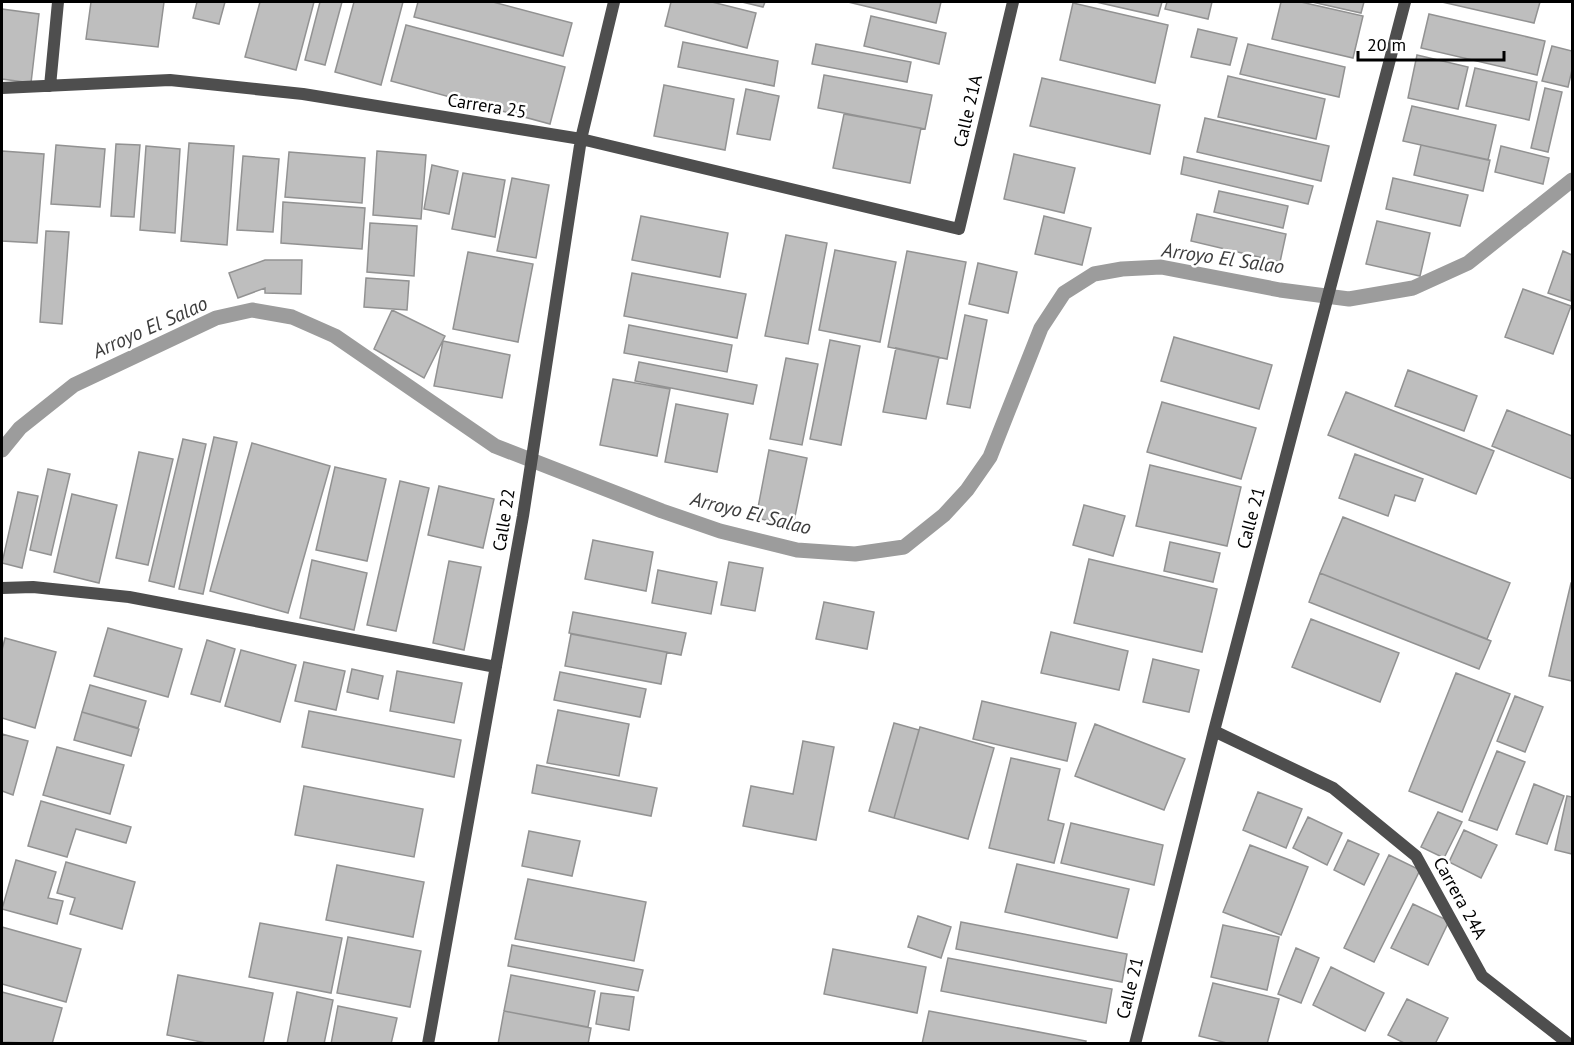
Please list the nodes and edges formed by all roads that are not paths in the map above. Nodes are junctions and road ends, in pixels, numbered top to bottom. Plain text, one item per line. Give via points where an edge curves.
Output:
1 (58, 2) edge
2 (614, 2) edge
3 (1013, 2) edge
4 (1405, 2) edge
5 (50, 86) junction
6 (2, 88) edge
7 (581, 139) junction
8 (959, 229) joint
9 (2, 588) edge
10 (496, 667) junction
11 (1214, 731) junction
12 (428, 1044) edge
13 (1135, 1044) edge
14 (1569, 1044) edge

1 - 5 street
2 - 7 street, Calle 22
3 - 8 street, Calle 21A
4 - 11 street, Calle 21
5 - 6 street, Carrera 25
5 - 7 street, Carrera 25 via 170,80 303,94
7 - 8 street, Carrera 25
7 - 10 street, Calle 22
9 - 10 street via 33,587 129,597
10 - 12 street, Calle 22
11 - 13 street, Calle 21
11 - 14 street, Carrera 24A via 1333,788 1416,856 1482,976

